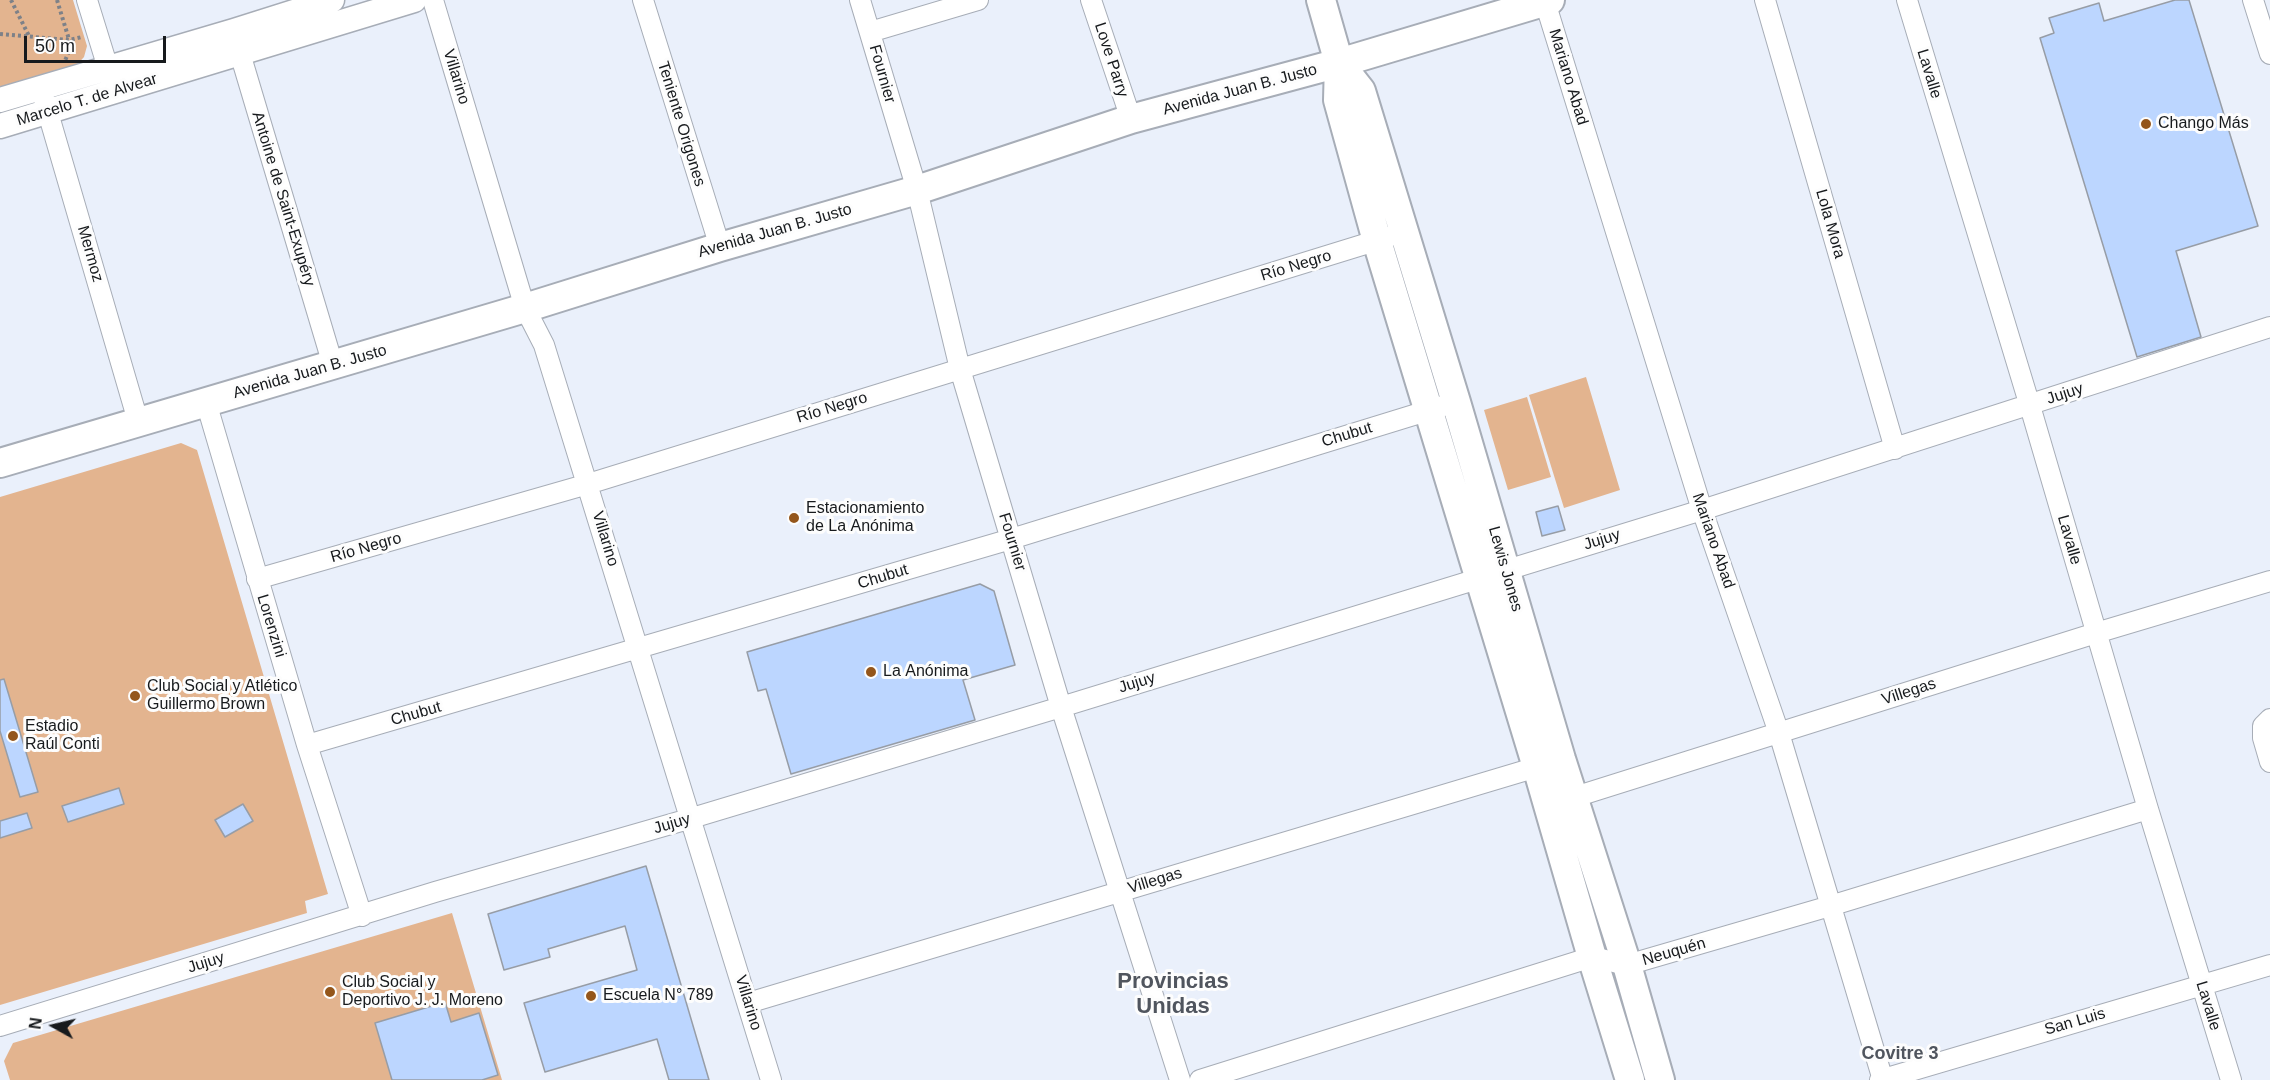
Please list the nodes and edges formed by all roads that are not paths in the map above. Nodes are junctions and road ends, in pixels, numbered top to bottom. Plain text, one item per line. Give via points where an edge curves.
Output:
1 (87, 0) edge
2 (332, 0) edge
3 (414, 0) edge
4 (433, 0) edge
5 (643, 0) edge
6 (860, 0) edge
7 (978, 0) edge
8 (1091, 0) edge
9 (1321, 0) edge
10 (1765, 0) edge
11 (1907, 0) edge
12 (2253, 0) edge
13 (1548, 1) edge
14 (870, 32) junction
15 (236, 42) junction
16 (2270, 54) edge
17 (1339, 63) junction
18 (108, 68) junction
19 (41, 87) junction
20 (0, 100) edge
21 (48, 112) junction
22 (1131, 119) junction
23 (0, 126) edge
24 (917, 189) junction
25 (1404, 231) junction
26 (1377, 241) junction
27 (720, 247) junction
28 (525, 308) junction
29 (2270, 327) edge
30 (333, 365) junction
31 (960, 369) junction
32 (206, 402) junction
33 (1456, 402) junction
34 (2030, 405) junction
35 (1429, 410) junction
36 (138, 421) junction
37 (1895, 449) junction
38 (0, 463) edge
39 (588, 484) junction
40 (1701, 510) junction
41 (1011, 539) junction
42 (1492, 573) junction
43 (257, 579) junction
44 (2270, 581) edge
45 (2096, 633) junction
46 (639, 649) junction
47 (1061, 707) junction
48 (2270, 719) edge
49 (1779, 733) junction
50 (307, 745) junction
51 (2270, 762) edge
52 (1549, 763) junction
53 (1561, 801) junction
54 (2148, 809) junction
55 (692, 818) junction
56 (1119, 892) junction
57 (1830, 906) junction
58 (362, 916) junction
59 (1592, 957) junction
60 (1627, 965) junction
61 (2270, 965) edge
62 (2202, 985) junction
63 (748, 1003) junction
64 (0, 1026) edge
65 (771, 1080) edge
66 (1180, 1080) edge
67 (1200, 1080) edge
68 (1630, 1080) edge
69 (1660, 1080) edge
70 (1882, 1080) edge
71 (2231, 1080) edge

1 - 18 street
2 - 15 street, Marcelo T. de Alvear
3 - 15 street, Marcelo T. de Alvear
4 - 28 street, Villarino
5 - 27 street, Teniente Origones
6 - 14 street, Fournier
7 - 14 street
8 - 22 street, Love Parry
9 - 17 main road, Lewis Jones
10 - 37 street, Lola Mora
11 - 34 street, Lavalle
12 - 16 street
13 - 17 main road, Avenida Juan B. Justo
13 - 40 street, Mariano Abad
14 - 24 street, Fournier
15 - 18 street, Marcelo T. de Alvear
15 - 21 street, Marcelo T. de Alvear
15 - 30 street, Antoine de Saint-Exupéry
17 - 22 main road, Avenida Juan B. Justo
17 - 25 main road, Lewis Jones via 1361,91
17 - 26 main road, Lewis Jones via 1338,100
18 - 19 street, Marcelo T. de Alvear
19 - 20 street, Marcelo T. de Alvear
19 - 21 street, Mermoz
21 - 23 street, Marcelo T. de Alvear
21 - 36 street, Mermoz
22 - 24 main road, Avenida Juan B. Justo
24 - 27 main road, Avenida Juan B. Justo
24 - 31 street, Fournier
25 - 26 street, Río Negro
25 - 33 main road, Lewis Jones
26 - 31 street, Río Negro
26 - 35 main road, Lewis Jones
27 - 28 main road, Avenida Juan B. Justo
28 - 30 main road, Avenida Juan B. Justo
28 - 39 street, Villarino via 544,345
29 - 34 street, Jujuy
30 - 32 main road, Avenida Juan B. Justo
31 - 39 street, Río Negro
31 - 41 street, Fournier
32 - 36 main road, Avenida Juan B. Justo
32 - 43 street, Lorenzini
33 - 35 street, Chubut
33 - 42 main road, Lewis Jones
34 - 37 street, Jujuy
34 - 45 street, Lavalle
35 - 41 street, Chubut
35 - 42 main road, Lewis Jones
36 - 38 main road, Avenida Juan B. Justo
37 - 40 street, Jujuy
39 - 43 street, Río Negro
39 - 46 street, Villarino
40 - 42 street, Jujuy
40 - 49 street, Mariano Abad
41 - 46 street, Chubut
41 - 47 street, Fournier
42 - 47 street, Jujuy
42 - 52 main road, Lewis Jones
43 - 50 street, Lorenzini
44 - 45 street, Villegas
45 - 49 street, Villegas
45 - 54 street, Lavalle
46 - 50 street, Chubut
46 - 55 street, Villarino
47 - 55 street, Jujuy
47 - 56 street, Fournier
48 - 51 street via 2263,726 2263,738
49 - 53 street, Villegas
49 - 57 street, Mariano Abad
50 - 58 street, Lorenzini
52 - 53 main road, Lewis Jones
52 - 56 street, Villegas
53 - 59 main road, Lewis Jones
53 - 60 main road, Lewis Jones
54 - 57 street, Neuquén
54 - 62 street, Lavalle
55 - 58 street, Jujuy
55 - 63 street, Villarino
56 - 63 street, Villegas
56 - 66 street, Fournier
57 - 60 street, Neuquén
57 - 70 street, Mariano Abad
58 - 64 street, Jujuy
59 - 60 street, Neuquén
59 - 67 street
59 - 68 main road, Lewis Jones
60 - 69 main road, Lewis Jones
61 - 62 street, San Luis
62 - 70 street, San Luis
62 - 71 street, Lavalle
63 - 65 street, Villarino

